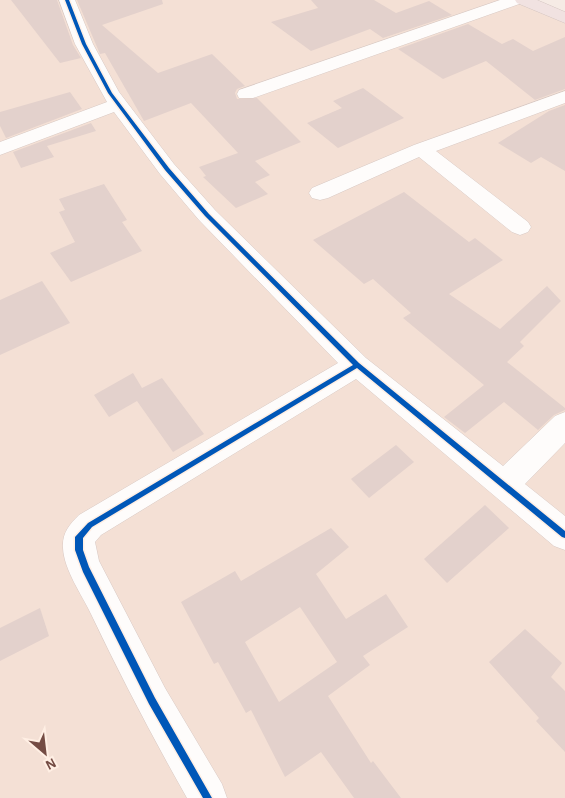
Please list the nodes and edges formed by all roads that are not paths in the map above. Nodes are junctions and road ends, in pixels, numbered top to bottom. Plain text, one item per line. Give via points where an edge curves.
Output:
1 (67, 0) edge
2 (516, 0) edge
3 (523, 0) edge
4 (565, 18) edge
5 (246, 94) dead end
6 (565, 97) edge
7 (118, 104) junction
8 (421, 148) junction
9 (0, 149) edge
10 (320, 192) dead end
11 (520, 227) dead end
12 (357, 365) junction
13 (565, 424) edge
14 (503, 486) junction
15 (565, 535) edge
16 (208, 798) edge

1 - 7 street via 84,44
2 - 5 street
3 - 4 highway
6 - 8 street
7 - 9 street
7 - 12 street via 207,215
8 - 10 street
8 - 11 street
12 - 14 street
12 - 16 street via 90,526 79,536 79,550 86,569 152,701
13 - 14 street
14 - 15 street

